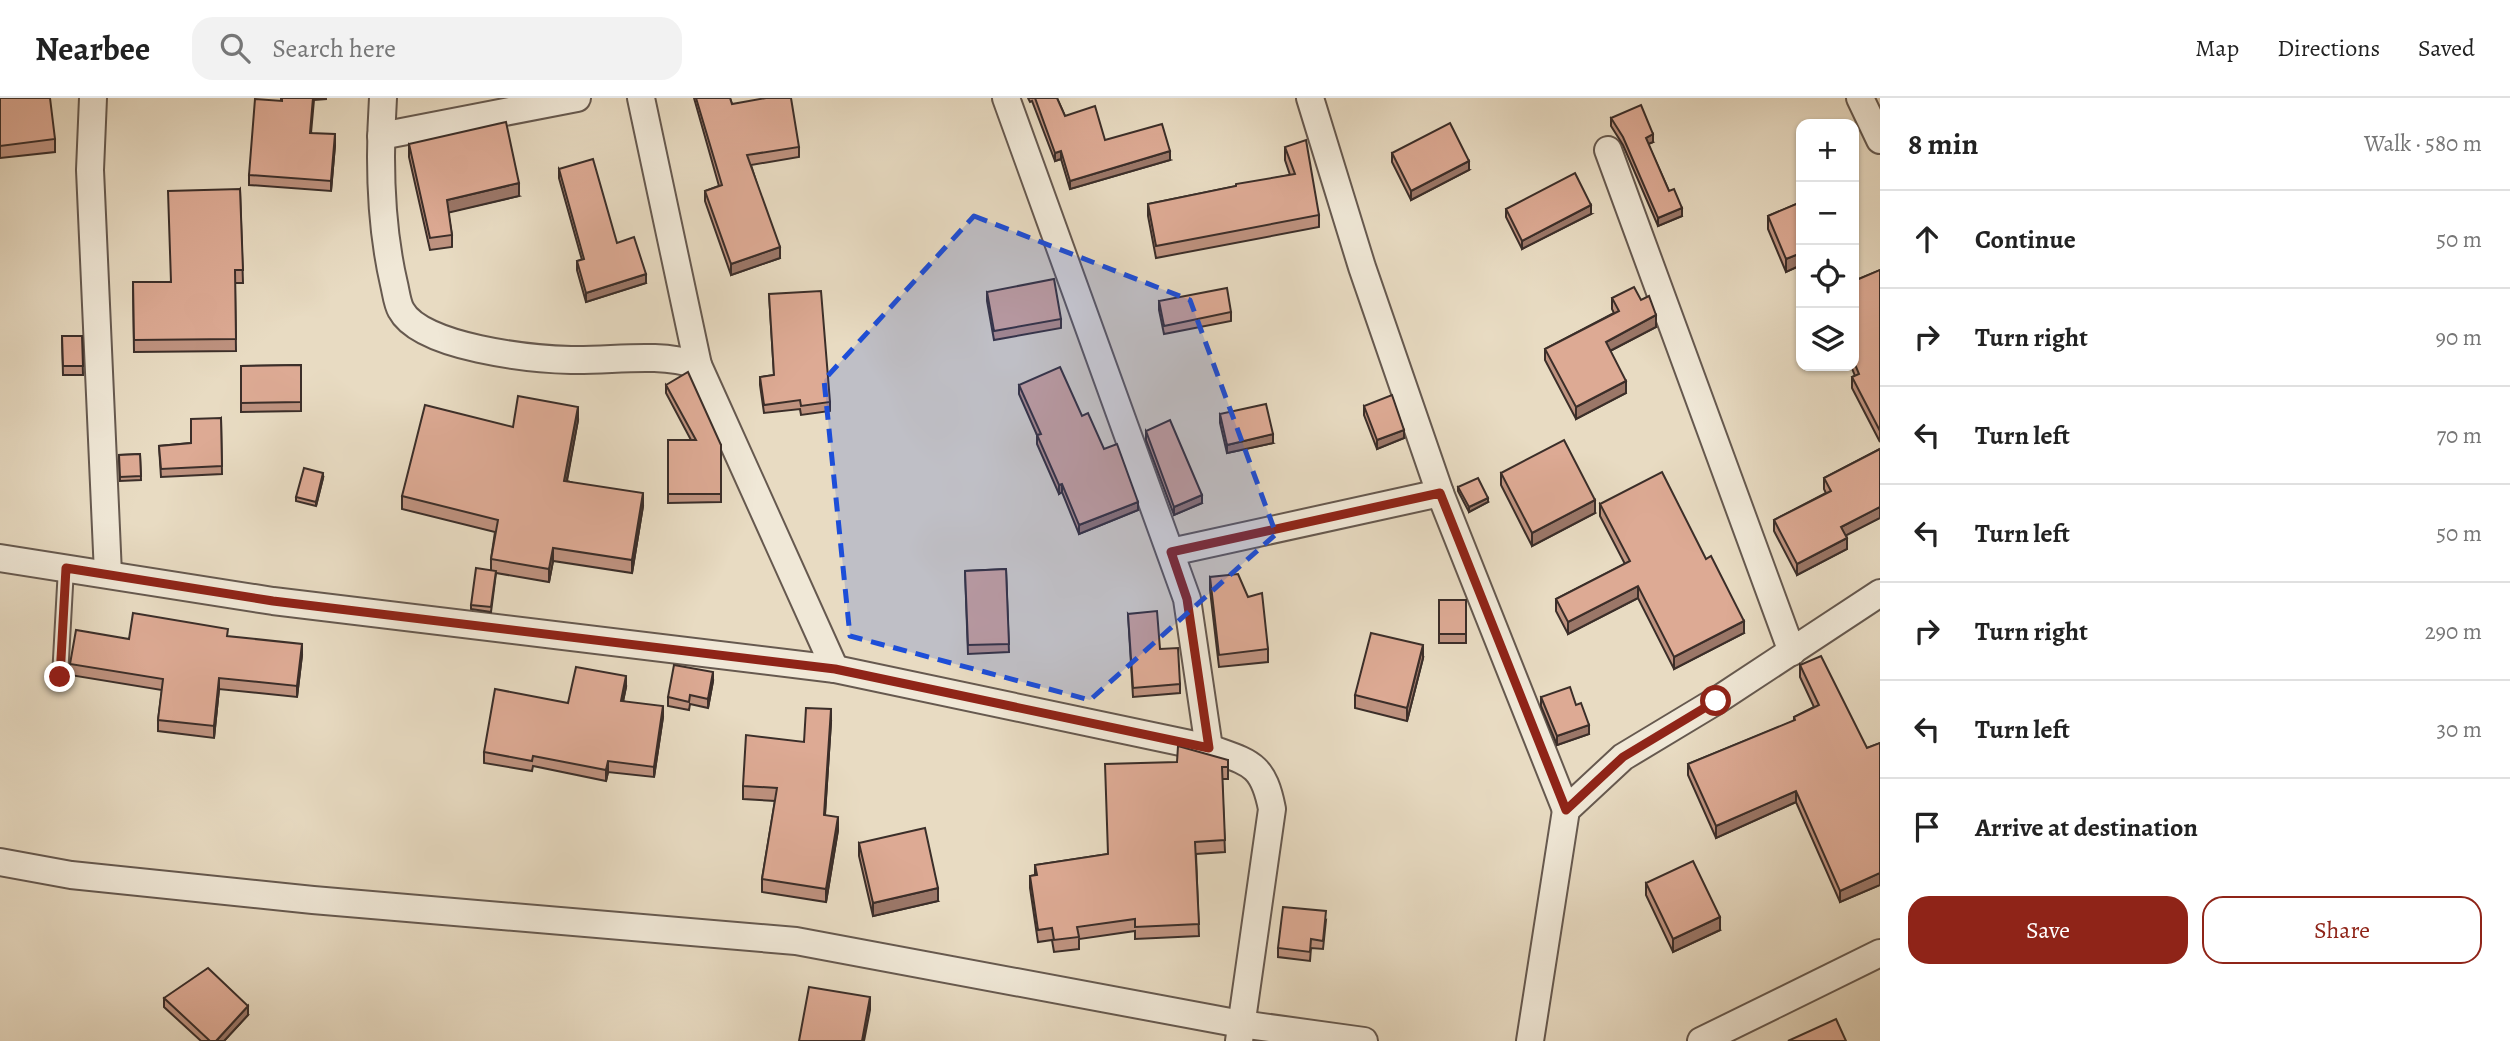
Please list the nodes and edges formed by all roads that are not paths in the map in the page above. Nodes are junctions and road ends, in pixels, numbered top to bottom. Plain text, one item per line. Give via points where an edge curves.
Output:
1 (93, 98) edge
2 (383, 98) edge
3 (578, 98) edge
4 (641, 98) edge
5 (1006, 98) edge
6 (1310, 98) edge
7 (1860, 98) edge
8 (381, 136) junction
9 (1880, 139) edge
10 (1608, 150) dead end
11 (698, 365) junction
12 (1440, 493) junction
13 (1171, 552) junction
14 (0, 558) edge
15 (66, 568) junction
16 (108, 573) junction
17 (1880, 593) edge
18 (1792, 652) junction
19 (835, 669) junction
20 (60, 677) dead end
21 (1209, 748) junction
22 (1566, 810) junction
23 (0, 862) edge
24 (1880, 953) edge
25 (1240, 1032) edge
26 (1364, 1041) edge
27 (1530, 1041) edge
28 (1701, 1041) edge

1 - 16 street via 90,170
2 - 8 street
3 - 8 street
4 - 11 street
5 - 13 street
6 - 12 street
7 - 9 street
8 - 11 street via 388,260 401,310 414,325 498,353 571,360 664,358
10 - 18 street
11 - 19 street
12 - 13 street
12 - 22 street
13 - 21 street via 1187,599
14 - 15 street
15 - 16 street
15 - 20 lane
16 - 19 street via 273,601
17 - 18 street
18 - 22 street via 1623,757
19 - 21 street
21 - 25 street via 1251,763 1267,785 1272,809
22 - 27 street
23 - 25 street via 71,875 286,897 796,941
24 - 28 street
25 - 26 street

